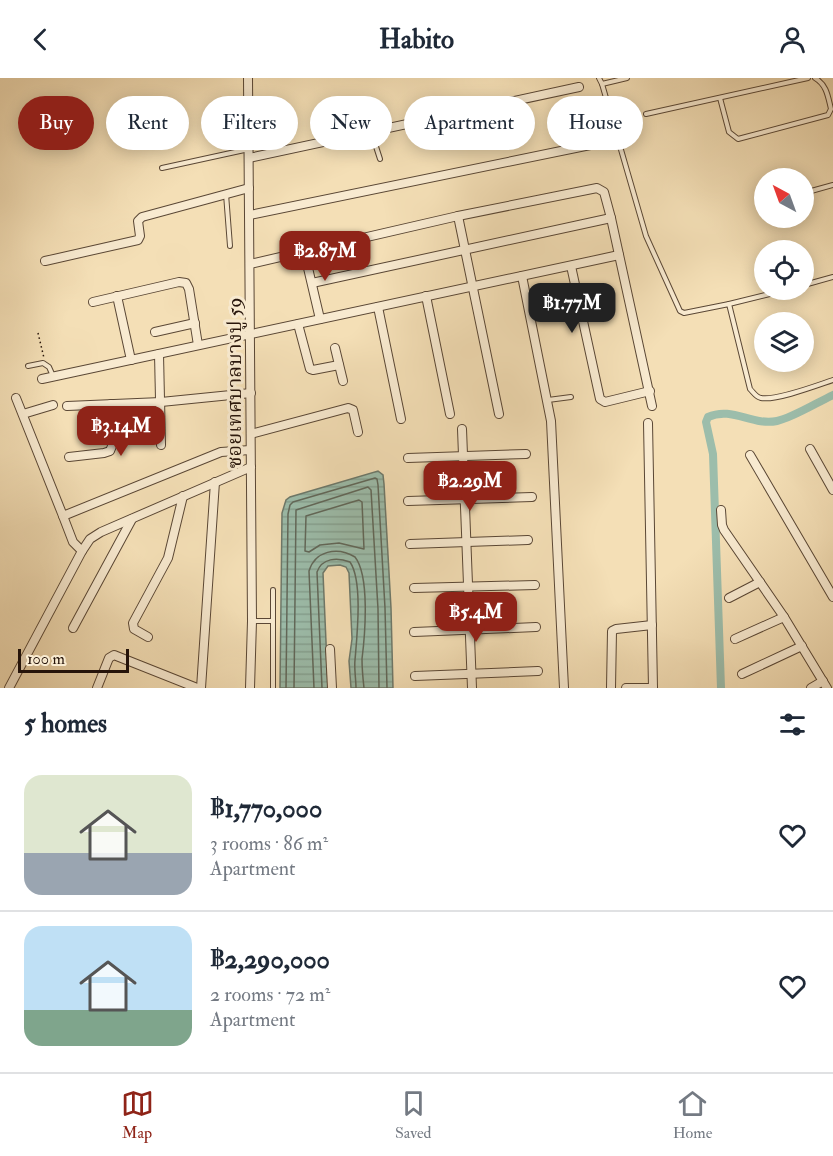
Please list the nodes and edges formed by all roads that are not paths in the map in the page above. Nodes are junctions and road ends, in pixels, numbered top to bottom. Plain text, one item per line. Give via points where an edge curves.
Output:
1 (248, 78) edge
2 (599, 78) edge
3 (627, 78) edge
4 (808, 78) edge
5 (815, 78) edge
6 (602, 84) junction
7 (579, 87) dead end
8 (605, 96) edge
9 (720, 98) junction
10 (646, 114) dead end
11 (392, 127) edge
12 (310, 142) edge
13 (377, 150) edge
14 (566, 150) edge
15 (620, 150) edge
16 (249, 153) junction
17 (380, 159) dead end
18 (162, 168) dead end
19 (833, 185) edge
20 (249, 188) junction
21 (814, 190) edge
22 (226, 194) junction
23 (250, 215) junction
24 (458, 216) junction
25 (611, 218) junction
26 (230, 246) dead end
27 (465, 250) junction
28 (304, 251) junction
29 (619, 255) junction
30 (45, 261) dead end
31 (250, 264) junction
32 (571, 266) junction
33 (522, 276) junction
34 (833, 277) edge
35 (814, 282) edge
36 (312, 283) junction
37 (472, 288) junction
38 (117, 296) junction
39 (426, 296) junction
40 (754, 298) edge
41 (93, 302) dead end
42 (729, 304) junction
43 (378, 307) junction
44 (320, 319) junction
45 (195, 323) junction
46 (298, 324) junction
47 (155, 332) dead end
48 (250, 334) junction
49 (198, 345) junction
50 (335, 348) dead end
51 (159, 354) junction
52 (130, 360) junction
53 (28, 366) dead end
54 (339, 366) junction
55 (54, 377) junction
56 (42, 380) dead end
57 (833, 380) edge
58 (343, 381) dead end
59 (650, 391) junction
60 (251, 393) junction
61 (570, 397) dead end
62 (16, 398) dead end
63 (548, 400) junction
64 (161, 402) junction
65 (111, 404) junction
66 (53, 405) dead end
67 (67, 406) dead end
68 (652, 406) dead end
69 (23, 414) junction
70 (450, 414) dead end
71 (499, 414) dead end
72 (401, 419) dead end
73 (648, 423) dead end
74 (462, 429) dead end
75 (358, 432) dead end
76 (251, 434) junction
77 (161, 445) dead end
78 (810, 449) dead end
79 (250, 450) junction
80 (526, 454) dead end
81 (463, 455) junction
82 (750, 455) dead end
83 (69, 458) dead end
84 (408, 458) dead end
85 (251, 467) junction
86 (215, 482) junction
87 (833, 490) edge
88 (183, 496) junction
89 (532, 497) dead end
90 (465, 499) junction
91 (408, 501) dead end
92 (721, 510) dead end
93 (63, 516) junction
94 (133, 518) junction
95 (528, 540) dead end
96 (467, 543) junction
97 (410, 544) dead end
98 (82, 551) junction
99 (760, 582) junction
100 (535, 585) dead end
101 (469, 586) junction
102 (414, 588) dead end
103 (273, 590) dead end
104 (833, 597) edge
105 (729, 598) dead end
106 (784, 617) junction
107 (252, 621) junction
108 (273, 621) junction
109 (652, 625) junction
110 (536, 627) dead end
111 (73, 628) dead end
112 (470, 630) junction
113 (414, 632) dead end
114 (148, 637) dead end
115 (735, 639) dead end
116 (802, 646) junction
117 (330, 649) dead end
118 (538, 671) dead end
119 (471, 674) junction
120 (742, 674) dead end
121 (415, 676) dead end
122 (825, 685) edge
123 (9, 688) edge
124 (97, 688) edge
125 (199, 688) edge
126 (250, 688) edge
127 (273, 688) edge
128 (332, 688) edge
129 (472, 688) edge
130 (564, 688) edge
131 (611, 688) edge
132 (626, 688) edge
133 (653, 688) edge
134 (811, 688) edge

1 - 16 street, ซอยเทศบาลบางปู 59
2 - 6 lane
3 - 6 lane
4 - 9 lane
5 - 9 lane via 827,91 831,110 828,115 738,139 729,132
6 - 8 lane
7 - 11 street
9 - 10 lane
12 - 16 street
13 - 17 lane
14 - 23 street
15 - 42 lane via 646,236 676,307 684,313
16 - 18 lane
16 - 20 street, ซอยเทศบาลบางปู 59
19 - 21 lane
20 - 22 street
20 - 23 street, ซอยเทศบาลบางปู 59
22 - 26 lane
22 - 30 street via 142,217 138,221 138,240
23 - 31 street, ซอยเทศบาลบางปู 59
24 - 25 street via 597,188 604,192
24 - 27 street
24 - 28 street
25 - 27 street
25 - 29 street
27 - 36 street
27 - 37 street
28 - 31 street
28 - 36 street
29 - 32 street
29 - 59 street
31 - 48 street, ซอยเทศบาลบางปู 59
32 - 33 street
32 - 59 street via 600,399 604,402
33 - 37 street
33 - 63 street
34 - 35 lane
36 - 44 street
37 - 39 street
37 - 71 street
38 - 41 street
38 - 45 street via 183,282 188,286
38 - 52 street
39 - 43 street
39 - 70 street
40 - 42 lane
42 - 57 lane via 750,389 756,396 763,399
43 - 44 street
43 - 72 street
44 - 46 street
45 - 47 street
45 - 49 street
46 - 48 street
46 - 54 street via 310,369
48 - 49 street
48 - 60 street, ซอยเทศบาลบางปู 59
49 - 51 street
50 - 54 street
51 - 52 street
51 - 64 street
52 - 55 street
53 - 55 lane via 46,364
54 - 58 street
55 - 56 street
59 - 68 street
60 - 64 street
60 - 76 street, ซอยเทศบาลบางปู 59
61 - 63 lane
62 - 69 street
63 - 130 street
64 - 65 street
64 - 77 street
65 - 67 street
65 - 83 street via 110,451
66 - 69 street
69 - 93 street
73 - 109 street
74 - 81 street
75 - 76 street via 353,410 348,408
76 - 79 street, ซอยเทศบาลบางปู 59
78 - 87 street
79 - 85 street, ซอยเทศบาลบางปู 59
79 - 93 street via 221,452
80 - 81 street
81 - 84 street
81 - 90 street
82 - 104 street
85 - 86 street
85 - 107 street, ซอยเทศบาลบางปู 59
86 - 88 street
86 - 125 street
88 - 94 street
88 - 114 street via 168,558 134,623 134,629
89 - 90 street
90 - 91 street
90 - 96 street
92 - 99 street via 724,530
93 - 98 street via 73,542
94 - 98 street via 95,535
94 - 111 street
95 - 96 street
96 - 97 street
96 - 101 street
98 - 123 street
99 - 105 street
99 - 106 street
100 - 101 street
101 - 102 street
101 - 112 street
103 - 108 lane
106 - 115 street
106 - 116 street
107 - 108 lane
107 - 126 street, ซอยเทศบาลบางปู 59
108 - 127 lane
109 - 131 street via 612,631
109 - 133 street
110 - 112 street
112 - 113 street
112 - 119 street
116 - 120 street
116 - 122 street
117 - 128 street
118 - 119 street
119 - 121 street
119 - 129 street
122 - 134 street
124 - 125 street via 109,658 114,655
132 - 133 street

